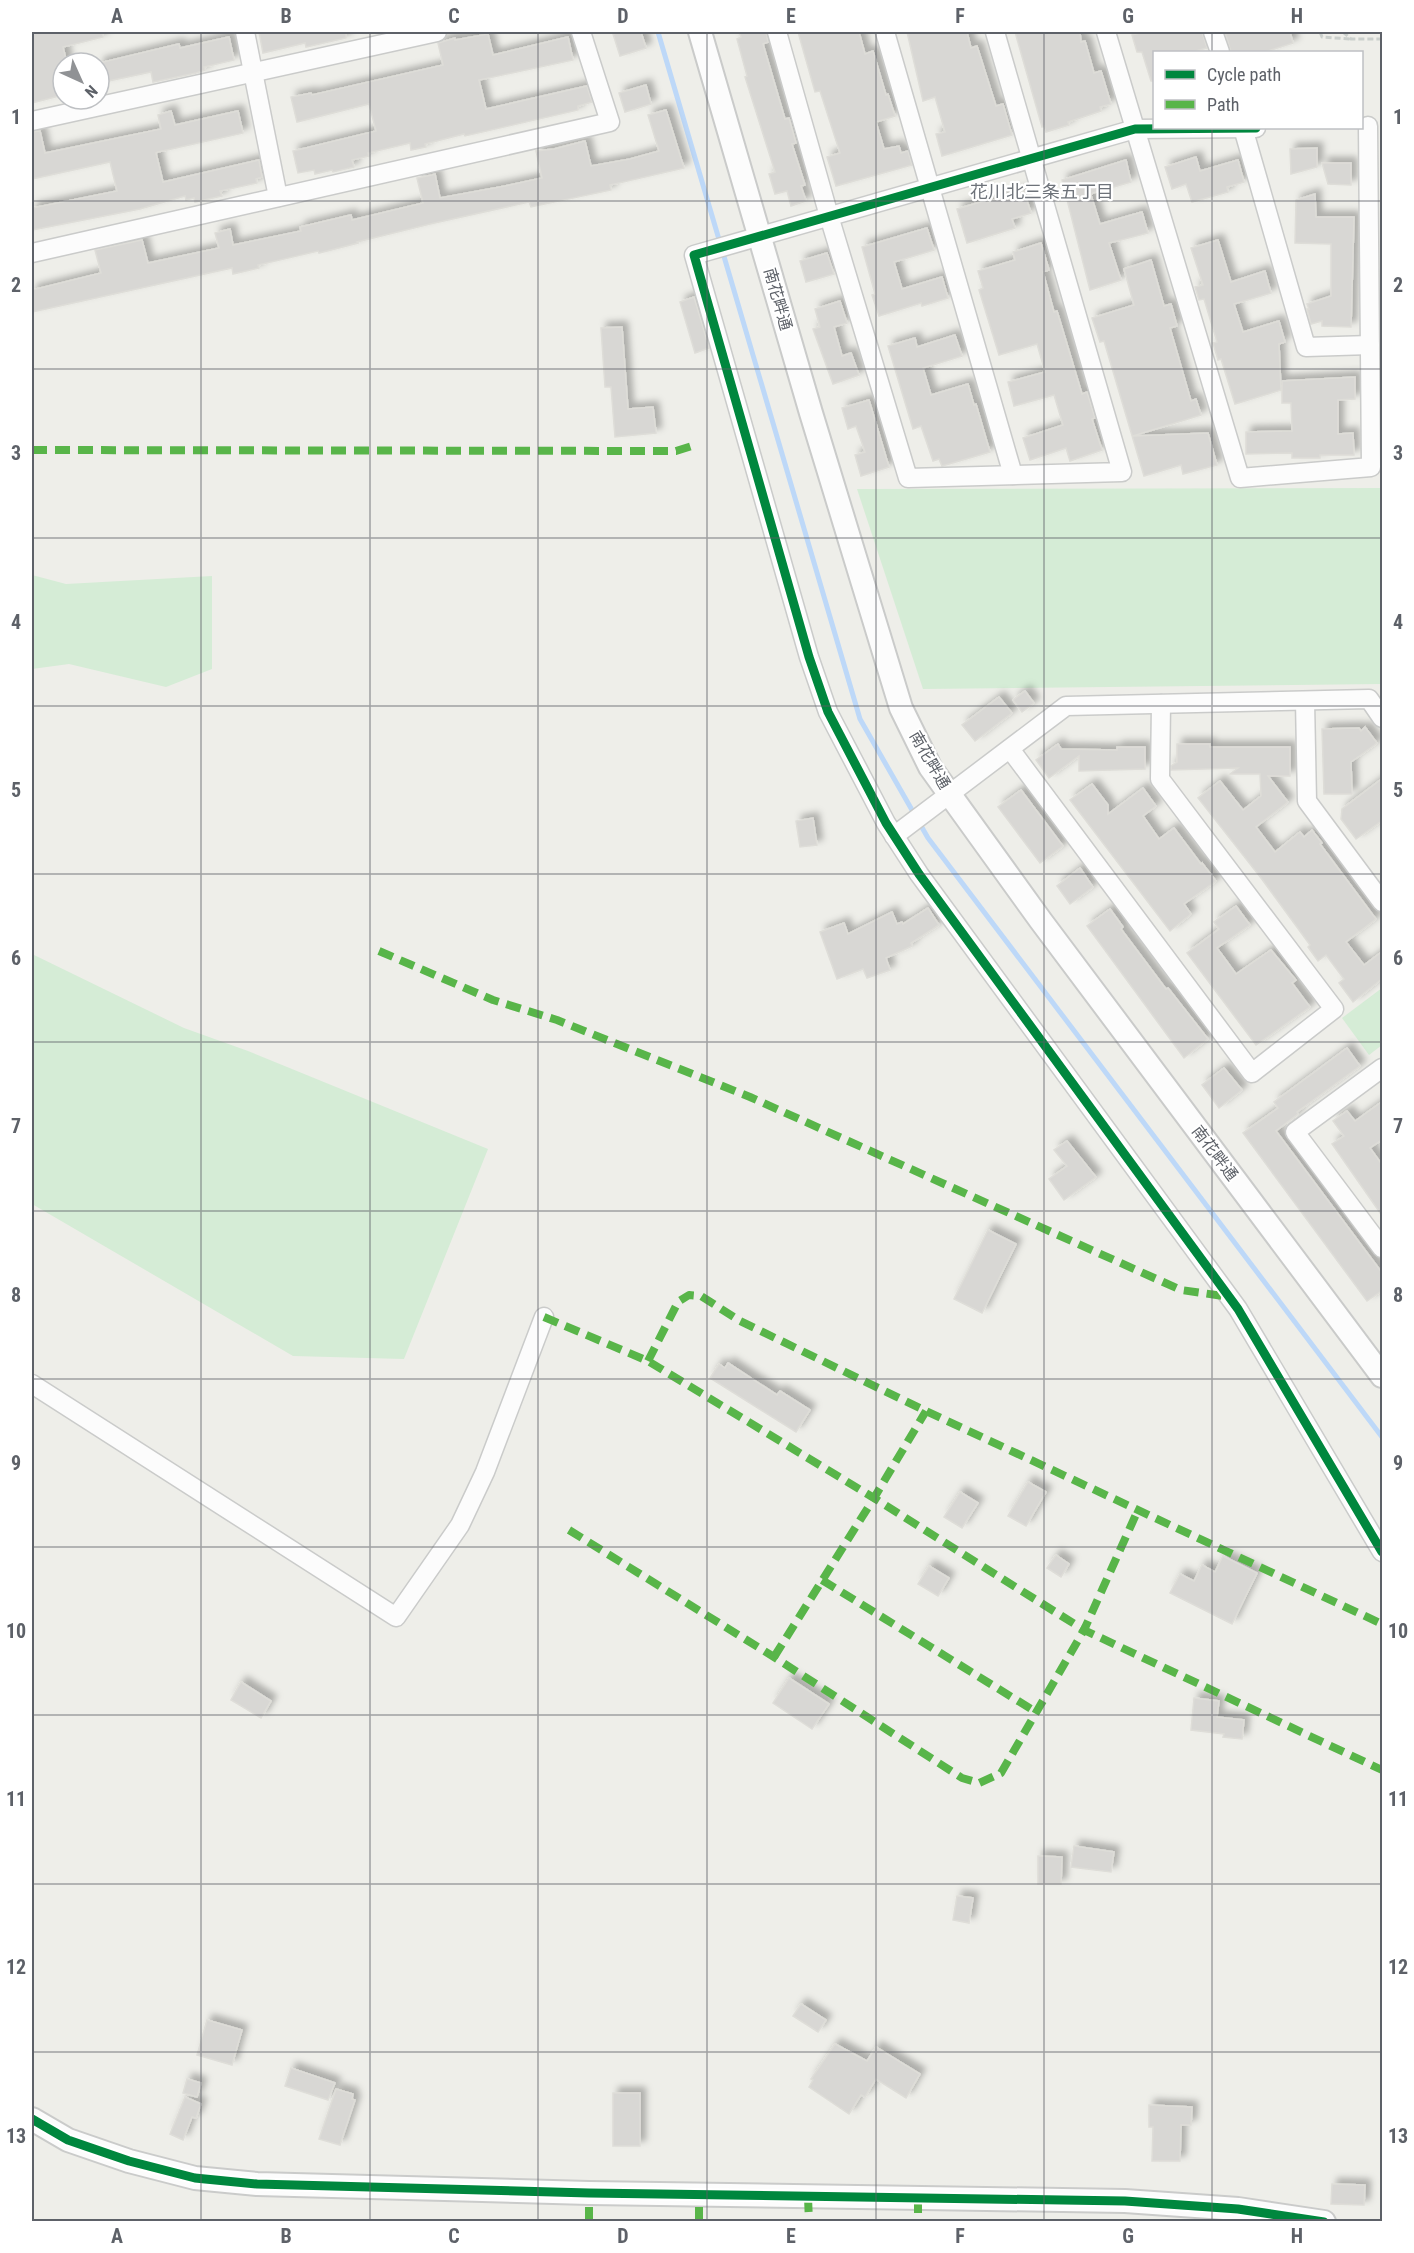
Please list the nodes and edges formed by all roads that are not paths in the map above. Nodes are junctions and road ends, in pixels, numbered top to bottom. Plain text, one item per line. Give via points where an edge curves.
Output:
1 (245, 32) edge
2 (437, 32) edge
3 (581, 32) edge
4 (700, 32) edge
5 (777, 32) edge
6 (885, 32) edge
7 (995, 32) edge
8 (1106, 32) edge
9 (1213, 32) edge
10 (1220, 51) edge
11 (254, 72) junction
12 (32, 121) edge
13 (1371, 126) edge
14 (1135, 129) junction
15 (1153, 129) edge
16 (1243, 129) edge
17 (1033, 159) junction
18 (931, 187) junction
19 (279, 197) junction
20 (829, 216) junction
21 (759, 236) junction
22 (32, 253) edge
23 (1370, 345) junction
24 (1013, 475) junction
25 (1376, 698) edge
26 (1305, 701) junction
27 (1161, 704) junction
28 (1383, 718) edge
29 (1010, 749) junction
30 (950, 794) junction
31 (901, 831) junction
32 (1383, 902) edge
33 (1382, 1071) edge
34 (1383, 1248) edge
35 (544, 1317) dead end
36 (1383, 1376) edge
37 (32, 1384) edge
38 (1383, 1552) edge
39 (32, 2119) edge
40 (1324, 2222) edge

1 - 11 street
2 - 11 street
3 - 19 street via 610,122
4 - 21 street, 南花畔通
5 - 20 street
6 - 18 street
7 - 17 street
8 - 14 street
9 - 10 street
11 - 12 street
11 - 19 street
13 - 23 street
14 - 15 street
14 - 17 street
14 - 23 street via 1240,478 1371,467
16 - 23 street via 1306,347
17 - 18 street
17 - 24 street via 1122,472
18 - 20 street
18 - 24 street
19 - 22 street
20 - 21 street
20 - 24 street via 908,478
21 - 30 street, 南花畔通 via 902,708 930,767
21 - 31 street via 694,255 828,712
25 - 26 street
25 - 28 street
26 - 27 street
26 - 32 street via 1307,801
27 - 29 street via 1066,706
27 - 29 street via 1160,779 1334,1009 1252,1073
29 - 30 street
30 - 31 street
30 - 36 street, 南花畔通
31 - 38 street via 919,874 1238,1309
33 - 34 street via 1295,1132
35 - 37 street via 486,1472 460,1525 396,1617
39 - 40 street via 68,2140 129,2161 195,2178 257,2184 1125,2201 1238,2209

